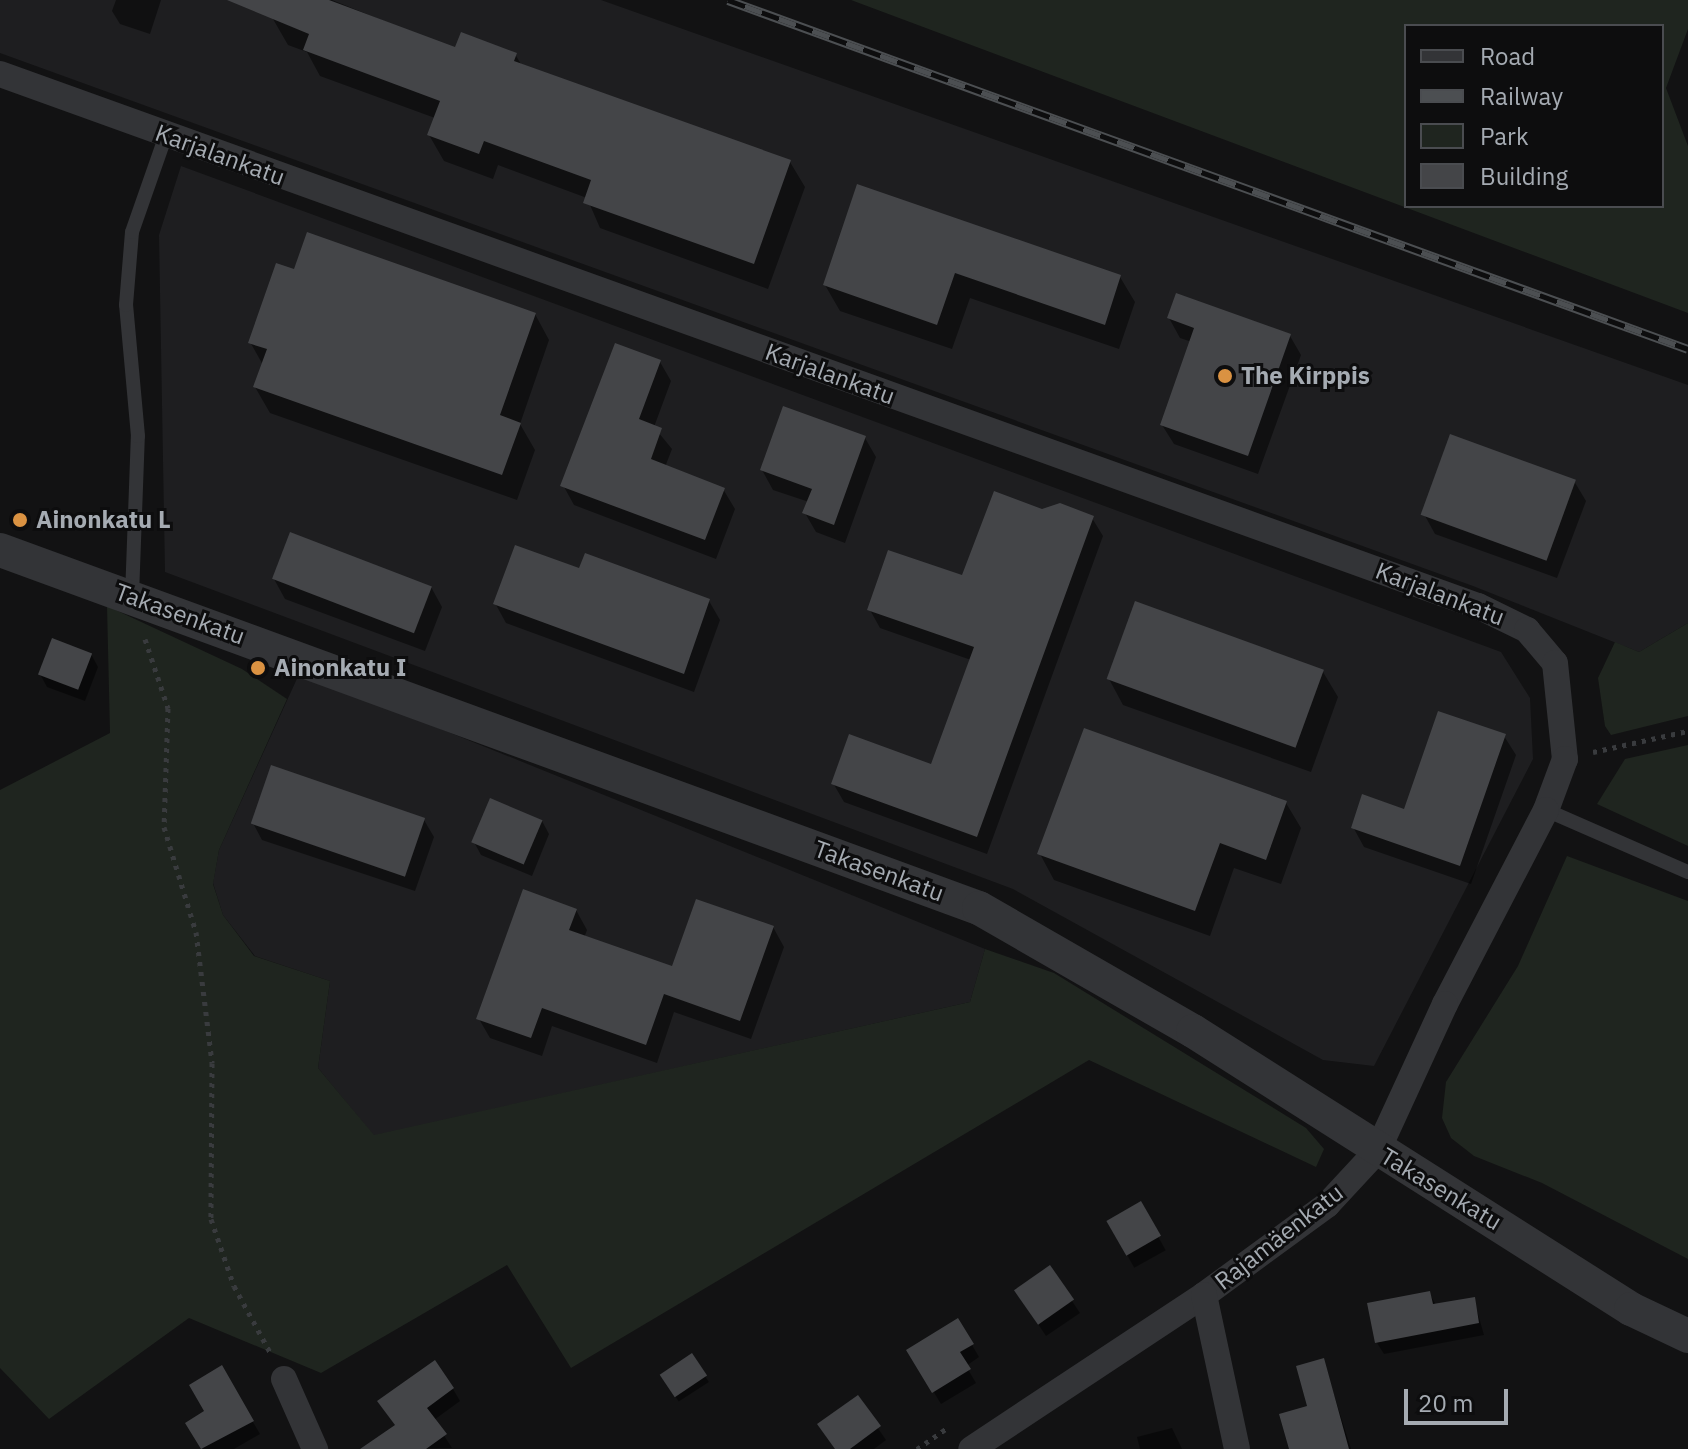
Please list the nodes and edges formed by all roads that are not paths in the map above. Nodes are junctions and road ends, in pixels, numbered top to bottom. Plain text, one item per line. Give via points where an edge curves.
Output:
1 (0, 74) edge
2 (166, 135) junction
3 (0, 550) edge
4 (132, 596) junction
5 (1565, 759) joint
6 (1546, 810) junction
7 (1688, 872) edge
8 (1378, 1150) junction
9 (1204, 1295) junction
10 (1688, 1336) edge
11 (284, 1379) road end
12 (315, 1449) edge
13 (971, 1449) edge
14 (1237, 1449) edge

1 - 2 street, Karjalankatu
2 - 4 lane via 132,232 126,305 138,436
2 - 5 street, Karjalankatu via 1478,606 1527,630 1555,663
3 - 4 street, Takasenkatu
4 - 8 street, Takasenkatu via 979,908 1193,1031
5 - 6 street, Rajamäenkatu
6 - 7 lane
6 - 8 street, Rajamäenkatu via 1445,1004
8 - 9 street, Rajamäenkatu via 1327,1205
8 - 10 street, Takasenkatu via 1631,1309
9 - 13 street, Rajamäenkatu
9 - 14 street
11 - 12 street

